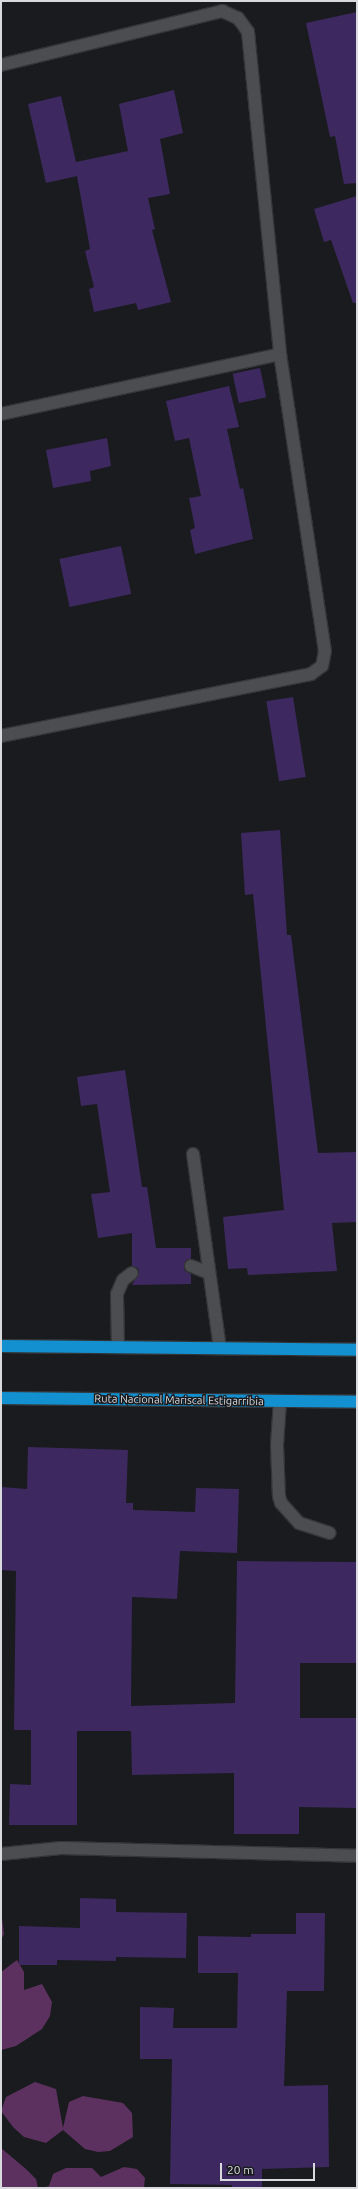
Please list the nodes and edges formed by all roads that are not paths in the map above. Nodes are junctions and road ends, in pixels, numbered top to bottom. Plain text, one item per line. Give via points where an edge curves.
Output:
1 (1, 65) edge
2 (280, 354) junction
3 (1, 414) edge
4 (1, 736) edge
5 (193, 1154) dead end
6 (191, 1266) dead end
7 (132, 1273) dead end
8 (209, 1273) junction
9 (1, 1346) edge
10 (118, 1348) junction
11 (220, 1348) junction
12 (357, 1350) edge
13 (1, 1398) edge
14 (280, 1401) junction
15 (357, 1402) edge
16 (329, 1533) dead end
17 (1, 1854) edge
18 (357, 1856) edge

1 - 2 street via 222,11 238,18 248,32
2 - 3 street
2 - 4 street via 325,652 322,666 311,674
5 - 8 street
6 - 8 street
7 - 10 street via 123,1280 117,1294
8 - 11 street
9 - 10 highway
10 - 11 highway
11 - 12 highway
13 - 14 highway, Ruta Nacional Mariscal Estigarribia
14 - 15 highway, Ruta Nacional Mariscal Estigarribia
14 - 16 street via 277,1445 281,1503 299,1523
17 - 18 street via 61,1848

